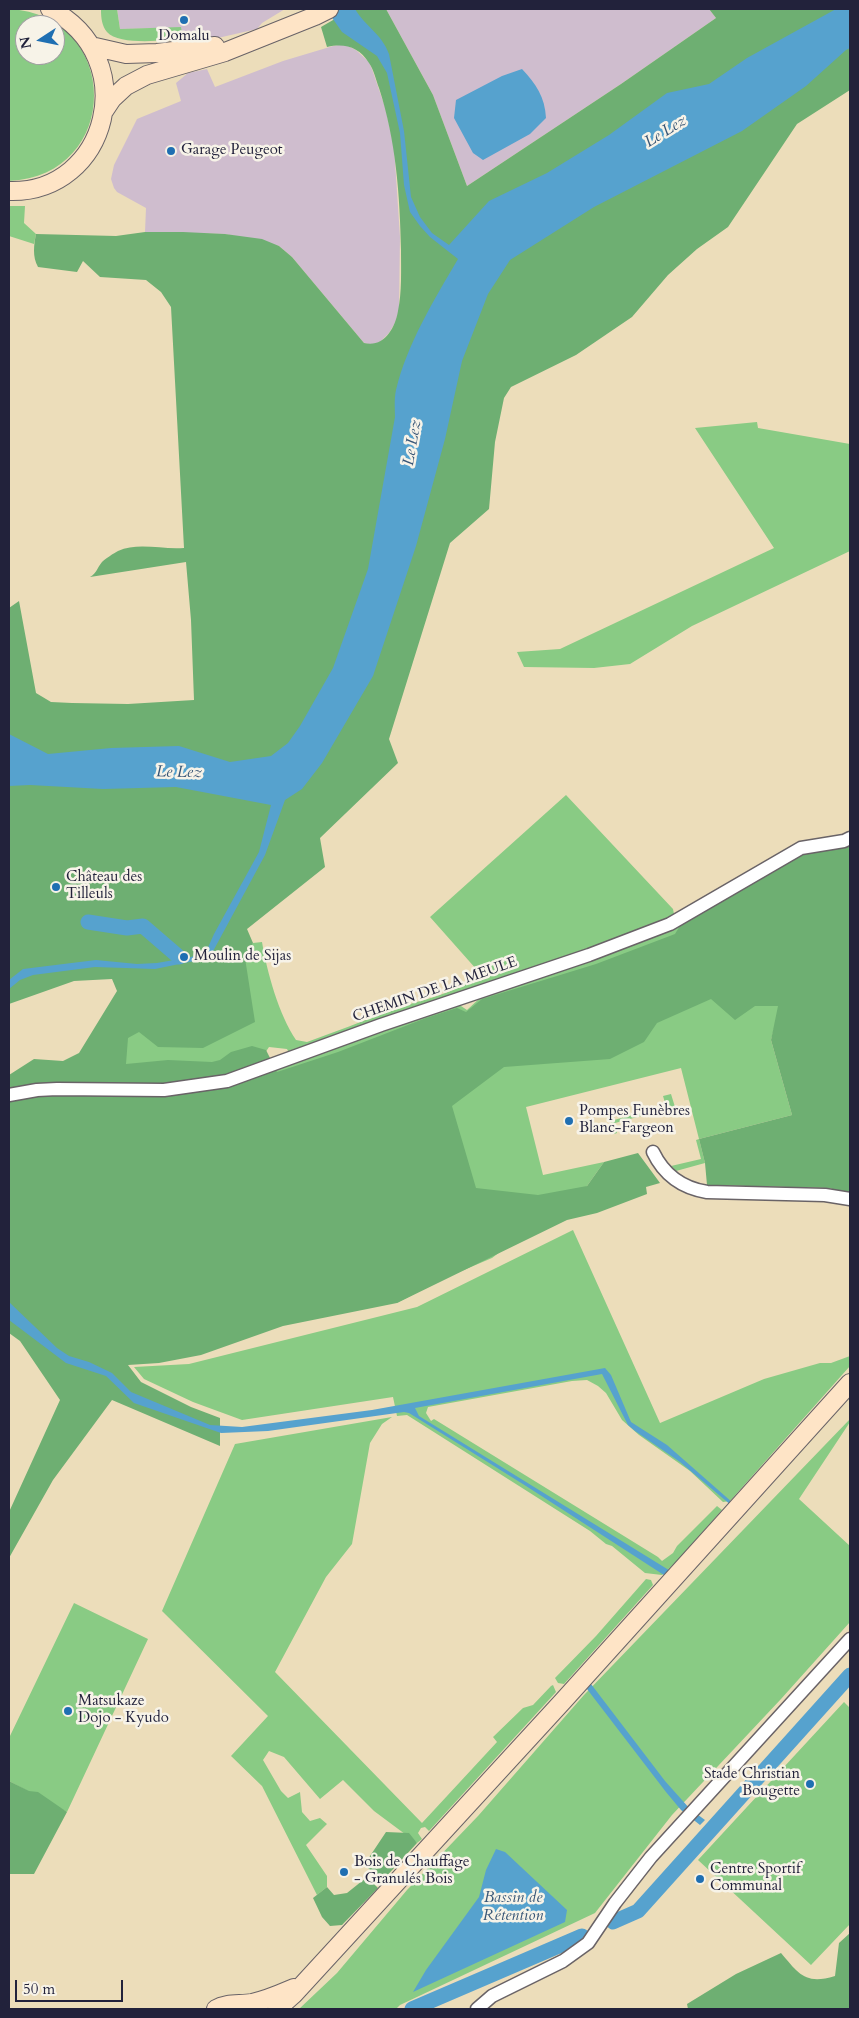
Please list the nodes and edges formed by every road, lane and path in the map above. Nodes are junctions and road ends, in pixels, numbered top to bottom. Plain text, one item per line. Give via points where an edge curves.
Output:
1 (50, 9) edge
2 (322, 12) edge
3 (245, 43) junction
4 (91, 46) junction
5 (104, 111) junction
6 (9, 191) edge
7 (850, 838) edge
8 (9, 1095) edge
9 (653, 1152) dead end
10 (850, 1199) edge
11 (847, 1388) edge
12 (850, 1639) edge
13 (302, 1985) junction
14 (237, 2008) edge
15 (216, 2009) edge
16 (277, 2009) edge
17 (477, 2009) edge

1 - 4 street via 82,32
2 - 3 street
3 - 4 street via 141,54 117,53
3 - 5 street via 133,81 112,99
4 - 5 street via 104,78
5 - 6 street via 94,140 70,170 44,185
7 - 8 street, CHEMIN DE LA MEULE via 801,848 670,924 227,1081 164,1090 58,1089
9 - 10 street via 670,1175 693,1189
11 - 13 street
12 - 17 street via 650,1857 588,1943 563,1961 492,1996
13 - 14 street
13 - 16 street
14 - 15 street via 224,2006

